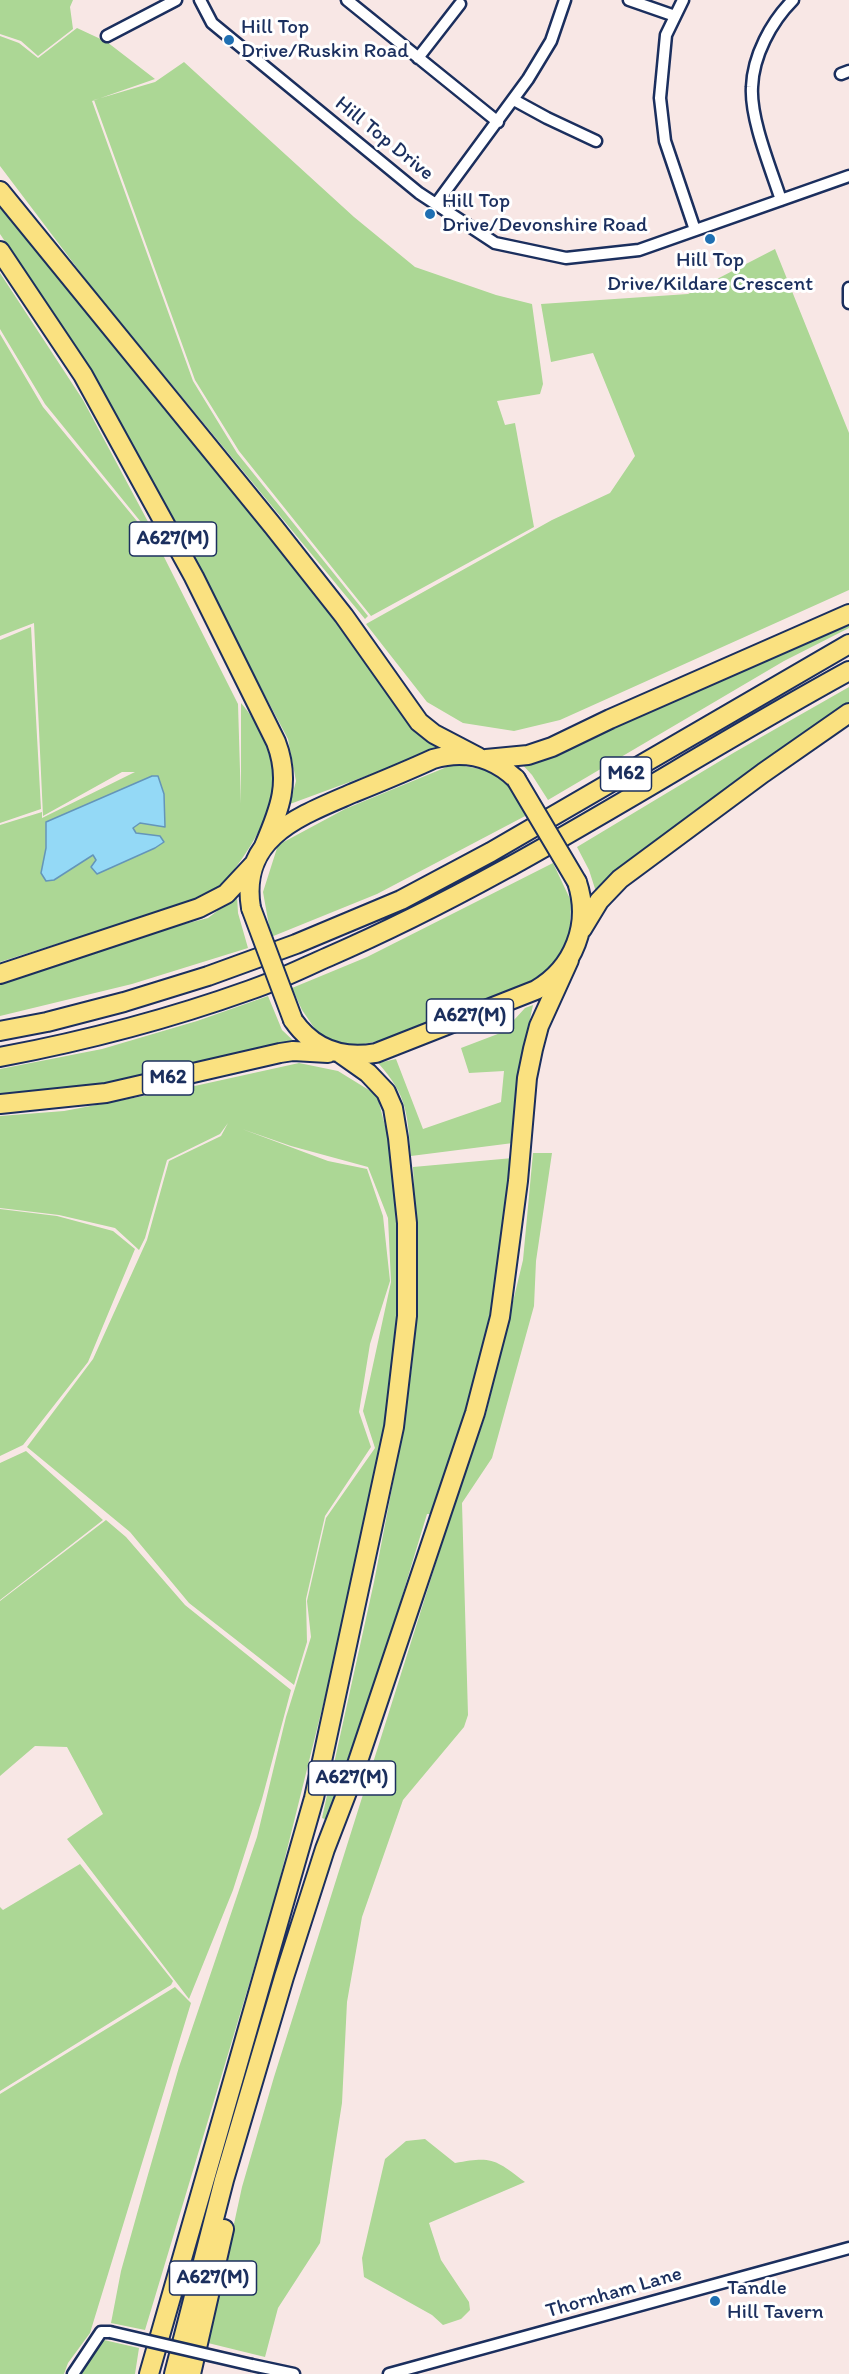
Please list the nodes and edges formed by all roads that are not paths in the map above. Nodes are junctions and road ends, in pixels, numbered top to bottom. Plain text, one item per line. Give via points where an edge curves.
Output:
1 (176, 0) edge
2 (200, 0) edge
3 (347, 0) edge
4 (565, 0) edge
5 (629, 0) edge
6 (683, 0) edge
7 (792, 0) edge
8 (460, 4) dead end
9 (675, 16) junction
10 (107, 36) dead end
11 (418, 58) junction
12 (514, 100) junction
13 (498, 122) junction
14 (596, 141) dead end
15 (848, 179) edge
16 (0, 191) edge
17 (781, 200) junction
18 (436, 204) junction
19 (695, 230) junction
20 (0, 250) edge
21 (849, 288) edge
22 (849, 303) edge
23 (849, 614) edge
24 (849, 644) edge
25 (849, 671) edge
26 (849, 713) edge
27 (482, 758) junction
28 (264, 846) junction
29 (254, 864) junction
30 (580, 931) junction
31 (569, 960) junction
32 (0, 974) edge
33 (0, 1031) edge
34 (338, 1054) junction
35 (0, 1057) edge
36 (0, 1104) edge
37 (341, 1807) junction
38 (849, 2248) edge
39 (73, 2374) edge
40 (150, 2374) edge
41 (174, 2374) edge
42 (191, 2374) edge
43 (294, 2374) edge
44 (389, 2374) edge

1 - 10 street
2 - 18 street, Hill Top Drive via 212,23
3 - 11 street
4 - 12 street via 551,41
5 - 9 street
6 - 9 street
7 - 17 street via 761,45 752,88 758,130
8 - 11 street
9 - 19 street via 666,35 660,98 665,141
11 - 13 street
12 - 13 street
12 - 14 street
13 - 18 street
15 - 17 street, Hill Top Drive
16 - 27 highway, A627(M) via 273,526 344,616 419,722
17 - 19 street, Hill Top Drive
18 - 19 street, Hill Top Drive via 495,243 566,258 639,250
20 - 28 highway, A627(M) via 89,385 194,578 276,742 284,786
21 - 22 street
23 - 27 highway, M62 via 552,747 528,755
24 - 33 highway, M62 via 401,900 208,976 124,1002
25 - 35 highway, M62 via 521,862 383,932 252,990 115,1031
26 - 30 highway via 620,879 599,900
27 - 28 highway, A627(M) via 433,759 298,818
27 - 30 highway, A627(M), bridge via 516,779 577,882 582,907
28 - 29 highway, A627(M)
29 - 32 highway via 226,894 200,908
29 - 34 highway, A627(M), bridge via 251,908 293,1020 315,1044
30 - 31 highway, A627(M)
31 - 34 highway, A627(M) via 549,982 528,993 376,1053
31 - 37 highway, A627(M) via 539,1026 527,1078 500,1317 475,1413
34 - 36 highway, M62 via 293,1051 106,1093
34 - 40 highway, A627(M) via 368,1073 387,1092 398,1138 407,1223 407,1316 394,1427 314,1798
37 - 41 highway, A627(M) via 237,2135
37 - 42 highway, A627(M) via 333,1853 234,2183
38 - 44 street, Thornham Lane
39 - 43 street, bridge via 101,2332 110,2332

